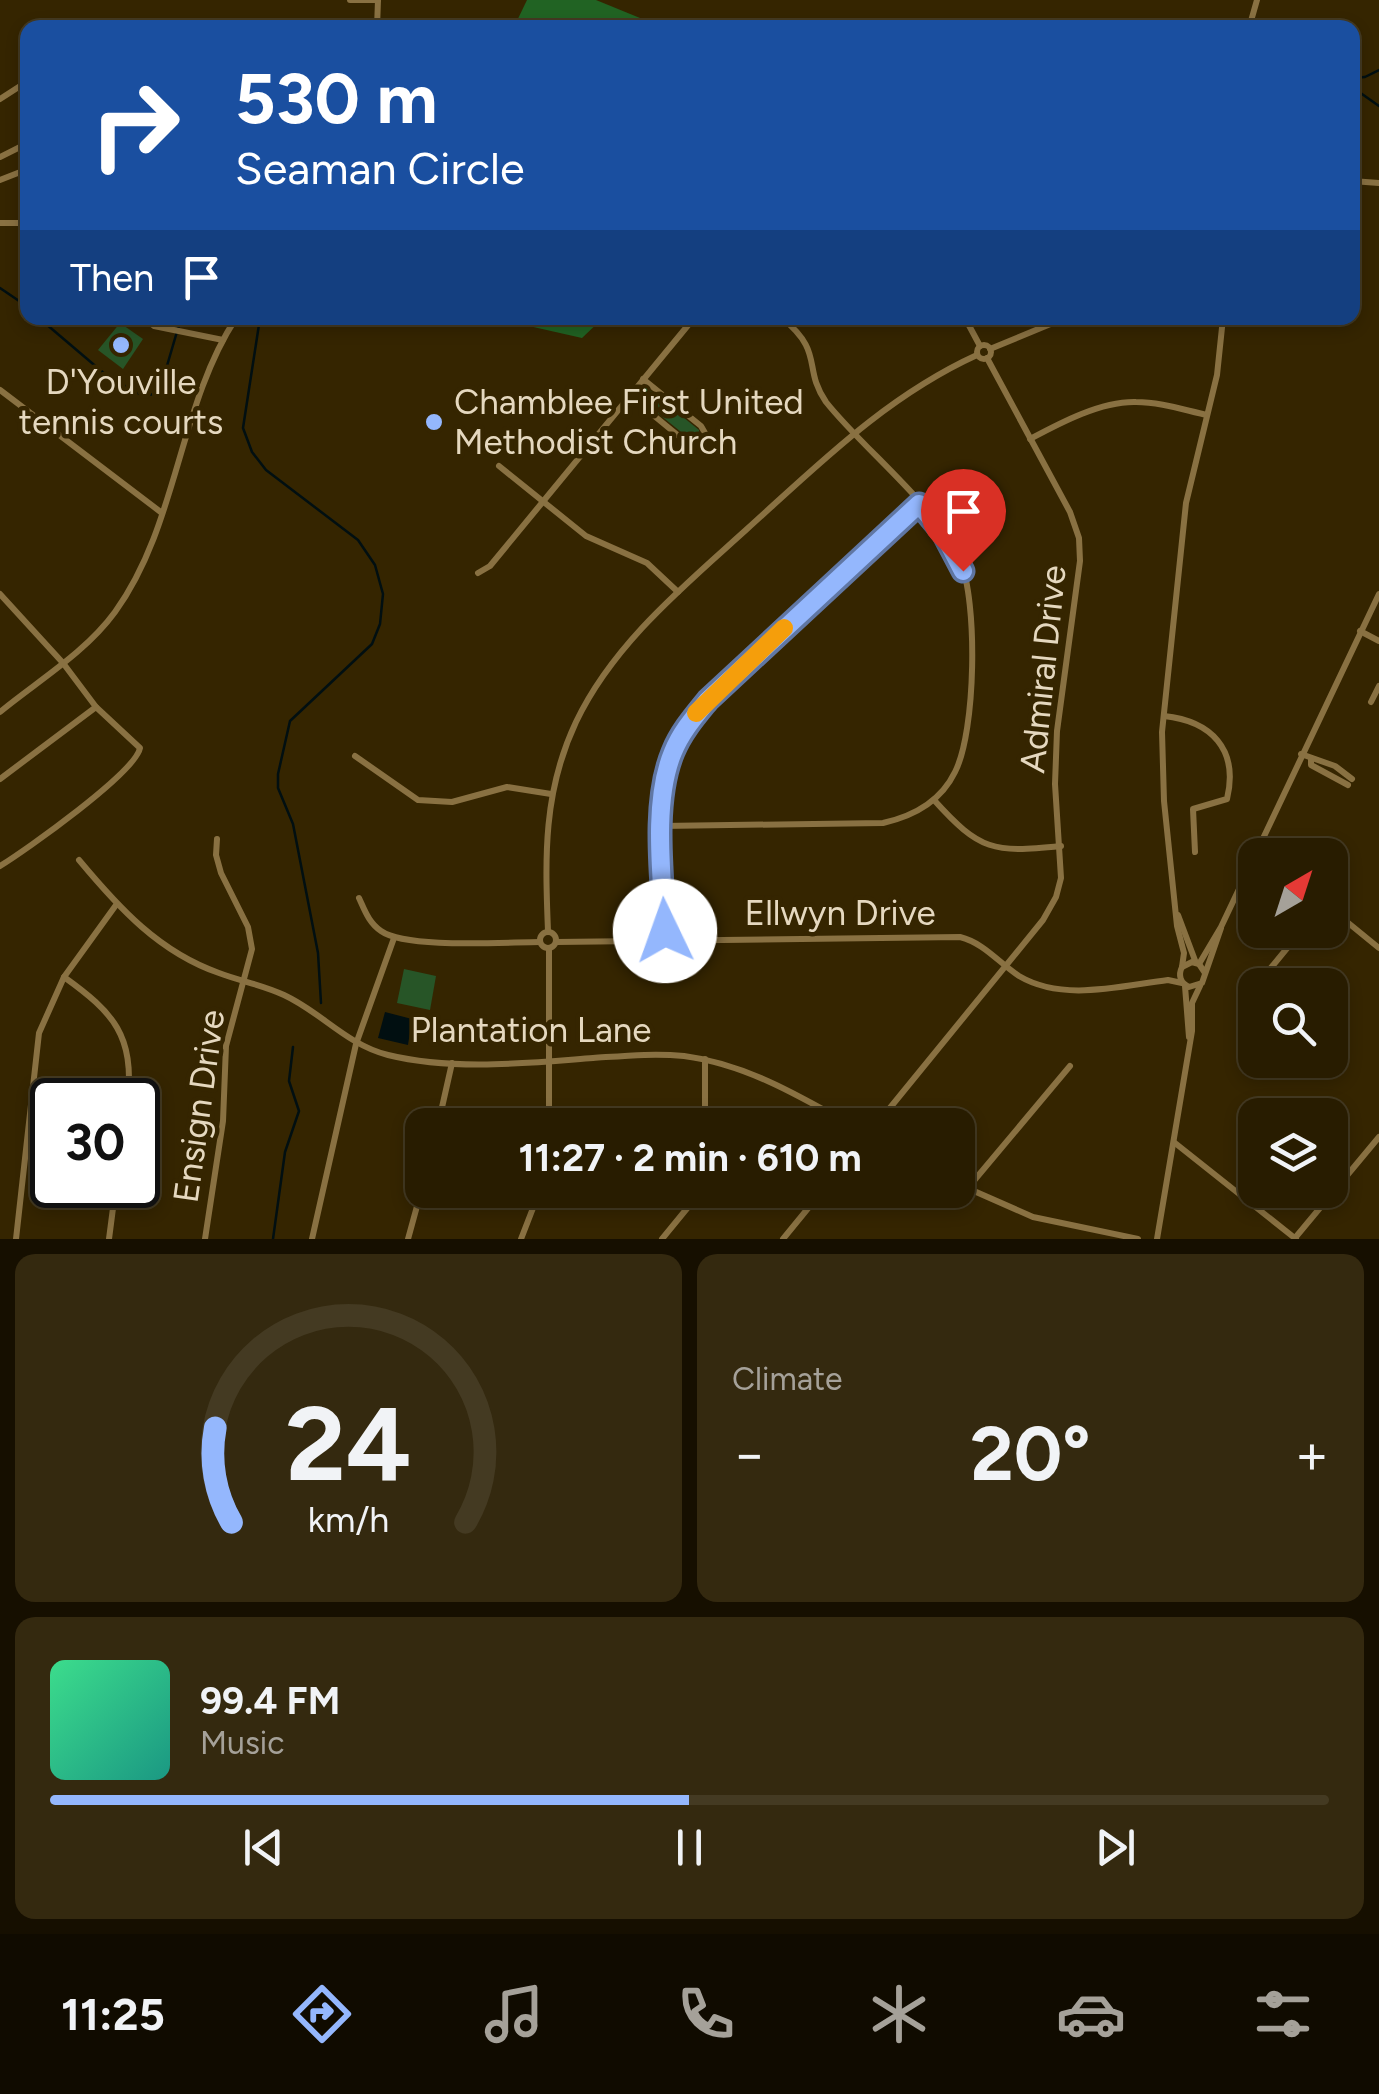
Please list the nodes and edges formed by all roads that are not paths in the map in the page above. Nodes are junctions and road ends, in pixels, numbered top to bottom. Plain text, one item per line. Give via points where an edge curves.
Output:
1 (350, 0) edge
2 (378, 0) edge
3 (153, 325) edge
4 (232, 325) edge
5 (688, 325) edge
6 (789, 325) edge
7 (969, 325) edge
8 (1050, 325) edge
9 (1222, 325) edge
10 (223, 340) junction
11 (980, 346) junction
12 (988, 354) junction
13 (977, 355) junction
14 (644, 379) junction
15 (0, 390) edge
16 (630, 396) junction
17 (1207, 415) junction
18 (853, 432) junction
19 (1030, 439) junction
20 (499, 466) dead end
21 (543, 502) junction
22 (919, 504) junction
23 (162, 513) junction
24 (478, 573) dead end
25 (678, 592) junction
26 (0, 594) edge
27 (1379, 594) edge
28 (1360, 631) junction
29 (1379, 640) edge
30 (62, 663) junction
31 (1379, 686) edge
32 (1371, 702) dead end
33 (96, 707) junction
34 (0, 712) edge
35 (1164, 716) junction
36 (1301, 754) junction
37 (355, 756) dead end
38 (0, 780) edge
39 (1350, 782) dead end
40 (550, 794) junction
41 (934, 800) junction
42 (661, 826) junction
43 (1263, 838) edge
44 (217, 839) dead end
45 (1061, 846) junction
46 (1194, 852) dead end
47 (80, 860) dead end
48 (0, 866) edge
49 (1238, 892) edge
50 (359, 898) dead end
51 (116, 905) junction
52 (1178, 914) junction
53 (1348, 923) edge
54 (1222, 927) junction
55 (548, 932) junction
56 (394, 938) junction
57 (661, 939) junction
58 (1213, 940) junction
59 (540, 942) junction
60 (556, 942) junction
61 (1189, 942) junction
62 (548, 948) junction
63 (1287, 948) edge
64 (1379, 948) edge
65 (1198, 964) junction
66 (1006, 966) junction
67 (1270, 968) edge
68 (1181, 969) junction
69 (1205, 973) junction
70 (64, 977) junction
71 (1168, 980) junction
72 (244, 981) junction
73 (1184, 984) junction
74 (1200, 986) junction
75 (1189, 1038) junction
76 (356, 1044) junction
77 (705, 1060) junction
78 (549, 1061) junction
79 (452, 1063) junction
80 (1070, 1066) dead end
81 (130, 1078) edge
82 (442, 1108) edge
83 (549, 1108) edge
84 (704, 1108) edge
85 (822, 1108) edge
86 (890, 1108) edge
87 (1378, 1139) edge
88 (1175, 1143) junction
89 (975, 1179) edge
90 (975, 1192) edge
91 (113, 1208) edge
92 (417, 1208) edge
93 (533, 1208) edge
94 (687, 1208) edge
95 (809, 1208) edge
96 (16, 1239) edge
97 (109, 1239) edge
98 (205, 1239) edge
99 (312, 1239) edge
100 (408, 1239) edge
101 (521, 1239) edge
102 (662, 1239) edge
103 (784, 1239) edge
104 (1138, 1239) edge
105 (1157, 1239) edge
106 (1295, 1239) edge

1 - 2 street
3 - 10 street
4 - 10 street
5 - 14 street
6 - 18 street via 806,341 818,389
7 - 11 street
8 - 12 street
9 - 17 street
10 - 23 street
11 - 12 street
11 - 13 street
12 - 13 street
12 - 19 street, Admiral Drive
13 - 18 street via 920,383
14 - 16 street
14 - 16 street via 701,426 702,441 686,442
15 - 23 street
16 - 21 street
17 - 19 street via 1123,402
17 - 35 street via 1183,522
18 - 22 street
18 - 25 street
19 - 45 street, Admiral Drive via 1070,512 1080,550 1057,731
20 - 21 street
21 - 24 street
21 - 25 street via 593,541 647,563
22 - 41 street via 959,559 972,622 960,759
22 - 42 street via 708,700 672,752
23 - 30 street via 115,613
25 - 40 street via 588,700
26 - 30 street
27 - 28 street
28 - 29 street
28 - 36 street
30 - 33 street
30 - 34 street
31 - 32 street
33 - 38 street
33 - 48 street via 142,751 136,761
35 - 46 street via 1198,722 1226,756 1229,795 1193,809
35 - 52 street via 1162,774
36 - 39 street via 1336,766
36 - 43 street
37 - 40 street via 418,800 452,802 507,787
40 - 55 street
41 - 42 street via 883,823
41 - 45 street via 962,830 990,846
42 - 57 street
44 - 72 street, Ensign Drive via 221,873 251,938
45 - 66 street, Admiral Drive via 1056,896
47 - 51 street, Plantation Lane
49 - 54 street
50 - 56 street via 370,922
51 - 70 street
51 - 72 street, Plantation Lane via 181,957
52 - 61 street
52 - 68 street
53 - 64 street
54 - 58 street
54 - 69 street
55 - 59 street
55 - 60 street
56 - 59 street
56 - 76 street
57 - 60 street, Ellwyn Drive
57 - 66 street, Ellwyn Drive via 960,937
58 - 61 street
58 - 65 street
59 - 62 street
60 - 62 street
61 - 65 street
62 - 78 street
63 - 67 street
65 - 68 street
65 - 69 street
66 - 71 street, Ellwyn Drive via 1044,988 1066,991
66 - 86 street, Admiral Drive
68 - 71 street
68 - 73 street
69 - 74 street
70 - 81 street via 114,1019
70 - 96 street via 39,1033
71 - 73 street, Ellwyn Drive
72 - 76 street, Plantation Lane via 283,994
72 - 98 street, Ensign Drive via 226,1046 223,1121
73 - 74 street, Ellwyn Drive
73 - 75 street
74 - 75 street
75 - 88 street
76 - 79 street, Plantation Lane
76 - 99 street
77 - 78 street, Plantation Lane via 654,1054
77 - 84 street
77 - 85 street, Plantation Lane
78 - 79 street, Plantation Lane
78 - 83 street
79 - 82 street
80 - 89 street
87 - 106 street
88 - 105 street
88 - 106 street
90 - 104 street via 1033,1217
91 - 97 street
92 - 100 street
93 - 101 street
94 - 102 street
95 - 103 street

